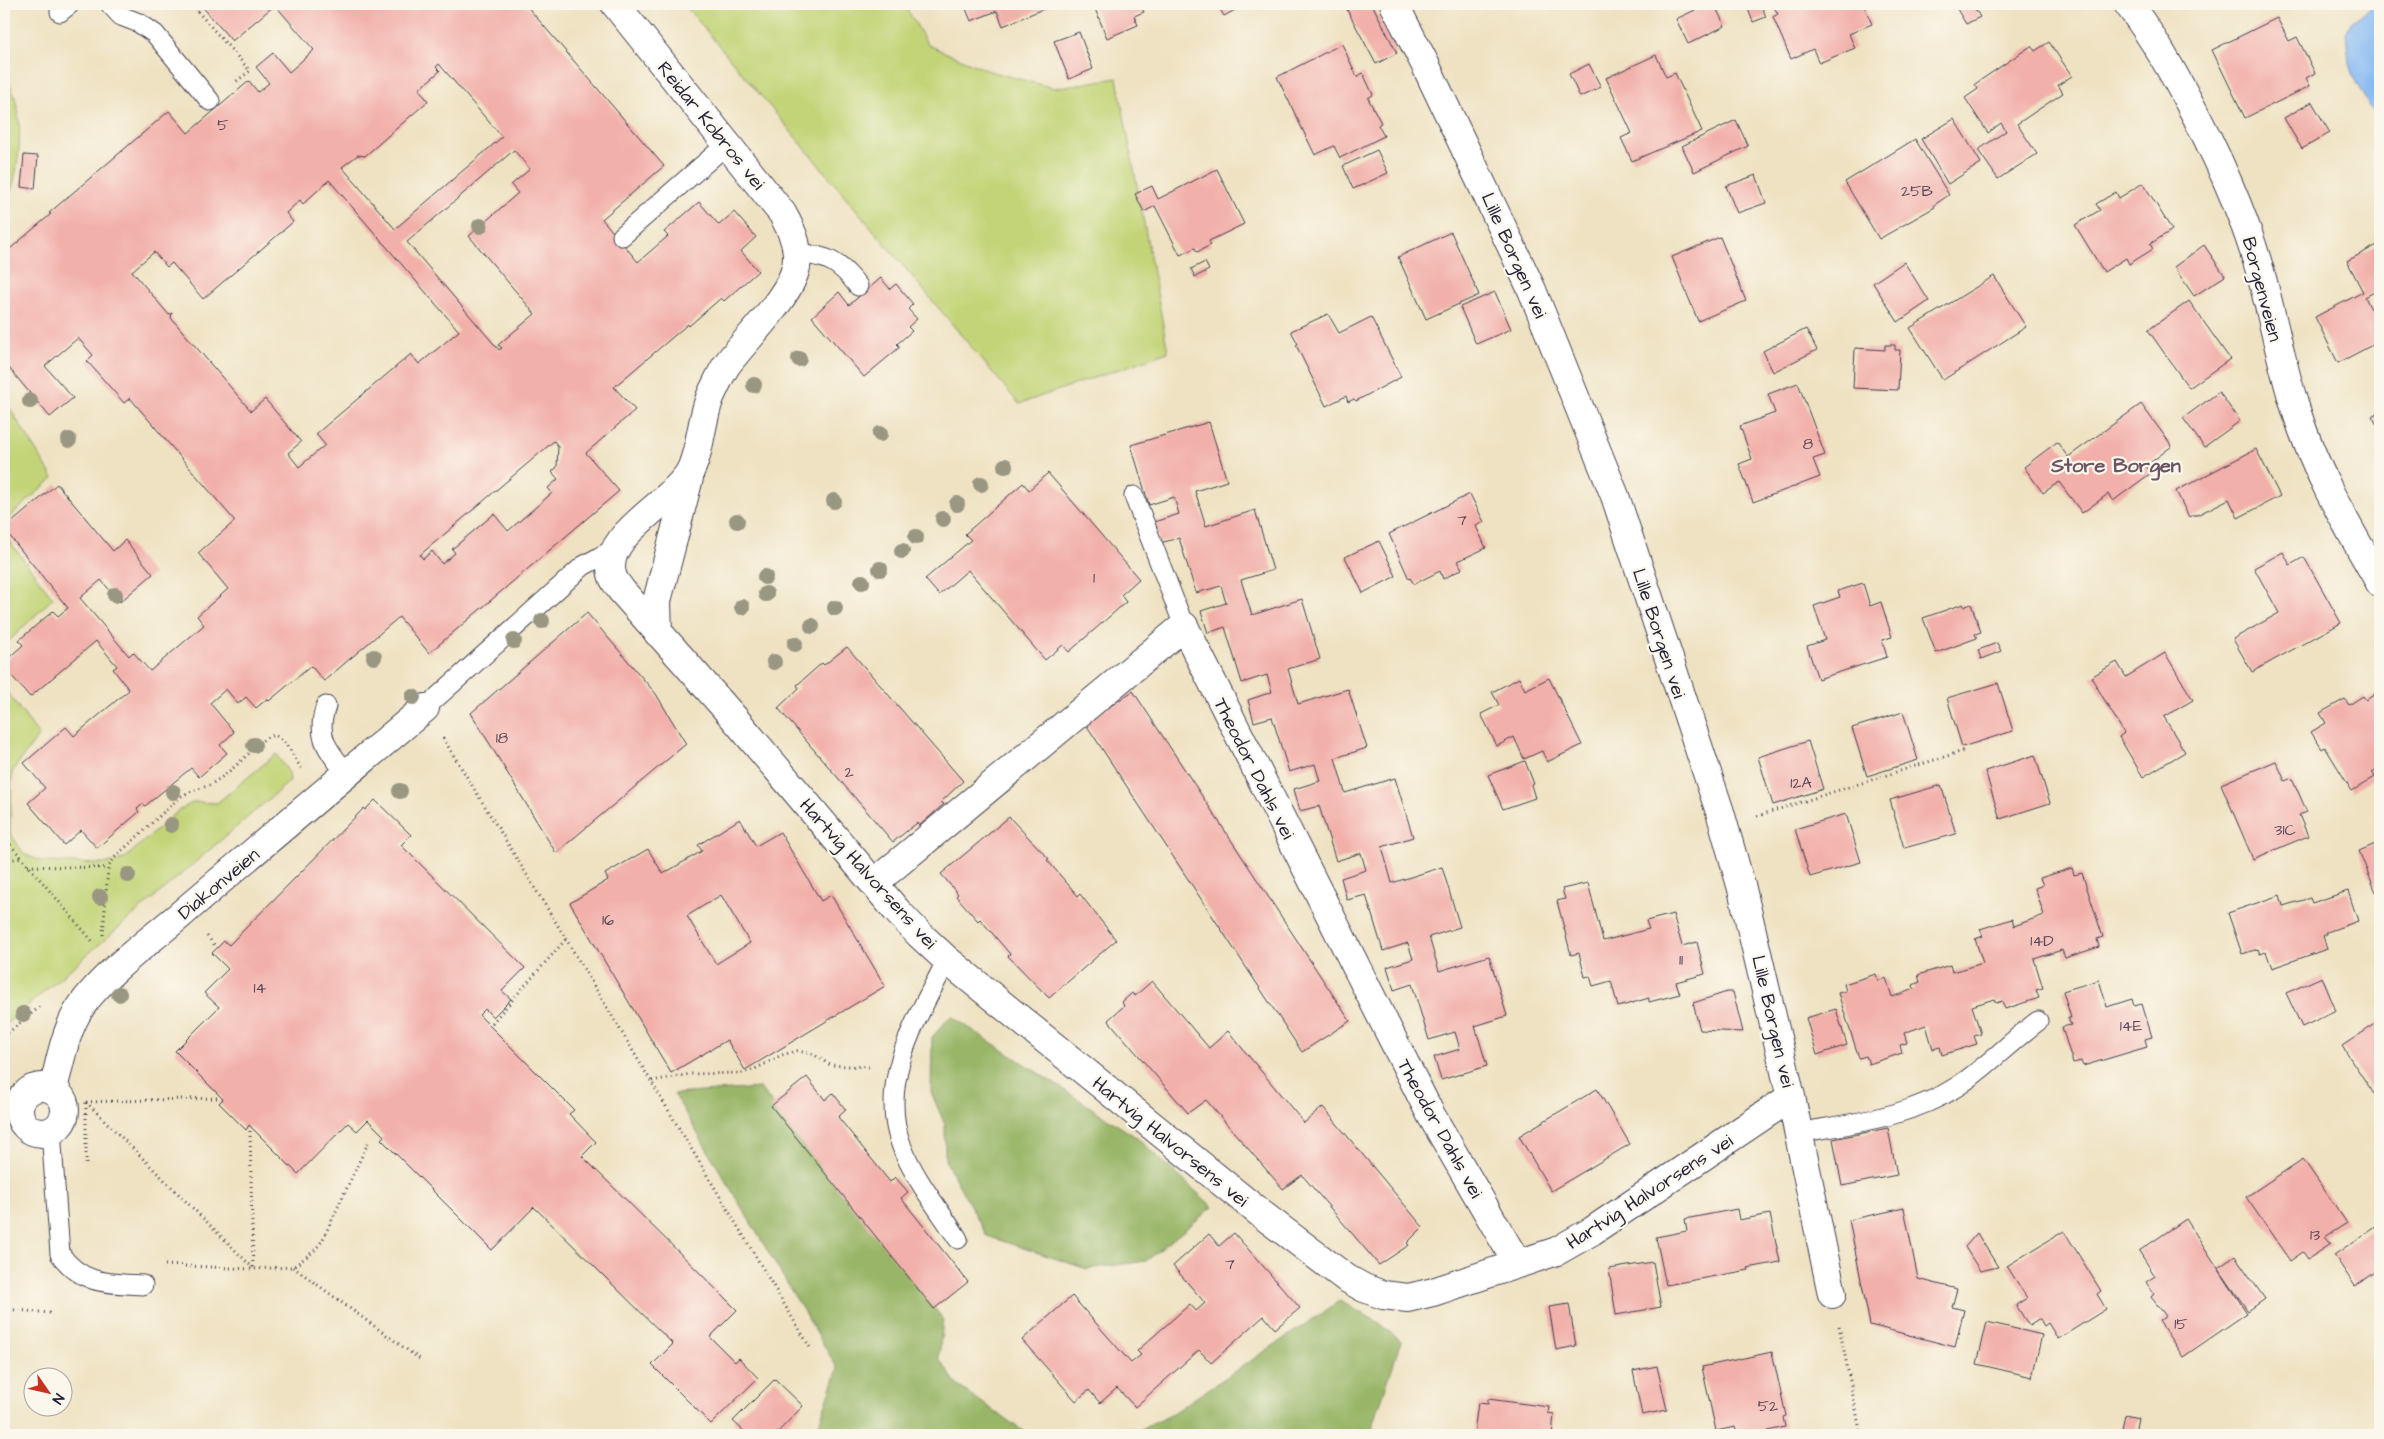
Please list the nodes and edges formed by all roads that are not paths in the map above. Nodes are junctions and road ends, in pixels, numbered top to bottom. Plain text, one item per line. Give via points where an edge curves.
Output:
1 (110, 4) edge
2 (615, 4) edge
3 (1394, 4) edge
4 (2128, 4) edge
5 (210, 101) road end
6 (727, 144) junction
7 (622, 236) dead end
8 (797, 253) junction
9 (858, 286) dead end
10 (690, 472) junction
11 (1134, 496) dead end
12 (614, 549) junction
13 (2380, 583) edge
14 (1184, 626) junction
15 (658, 632) junction
16 (326, 706) dead end
17 (425, 708) joint
18 (347, 774) junction
19 (874, 883) junction
20 (947, 960) junction
21 (2038, 1021) dead end
22 (54, 1089) junction
23 (1791, 1097) junction
24 (12, 1103) edge
25 (51, 1132) junction
26 (1799, 1133) junction
27 (958, 1239) dead end
28 (1517, 1263) junction
29 (143, 1285) dead end
30 (1832, 1294) road end

1 - 5 lane via 122,16 155,34
2 - 6 street, Reidar Kobros vei
3 - 23 street, Lille Borgen vei via 1532,290 1615,496 1720,812 1760,961
4 - 13 street, Borgenveien via 2163,54 2214,149 2242,212 2296,410 2318,472
6 - 7 lane
6 - 8 street, Reidar Kobros vei via 782,213 794,233
8 - 9 lane via 835,262
8 - 10 street via 794,274 777,303 727,364 711,395
10 - 12 street via 677,490 628,531
10 - 15 street via 657,601
11 - 14 lane
12 - 15 street, Hartvig Halvorsens vei via 610,561 612,575
12 - 17 lane via 583,566
14 - 19 street
14 - 28 street, Theodor Dahls vei via 1431,1115
15 - 19 street, Hartvig Halvorsens vei
16 - 18 lane via 322,718 324,739
17 - 18 street, Diakonveien
18 - 22 street, Diakonveien via 91,994 68,1033
19 - 20 street, Hartvig Halvorsens vei via 897,911
20 - 27 lane via 906,1042 894,1097 895,1123 902,1147 917,1175
20 - 28 street, Hartvig Halvorsens vei via 1260,1214 1346,1278 1383,1295 1408,1298
21 - 26 lane via 1959,1085 1929,1102 1896,1114
22 - 24 street via 33,1088
22 - 25 street via 66,1105 60,1125
23 - 26 street, Lille Borgen vei
23 - 28 street, Hartvig Halvorsens vei via 1592,1231 1557,1251
24 - 25 street via 23,1124 31,1131
25 - 29 lane via 60,1254 68,1266 83,1276 102,1283
26 - 30 street, Lille Borgen vei

